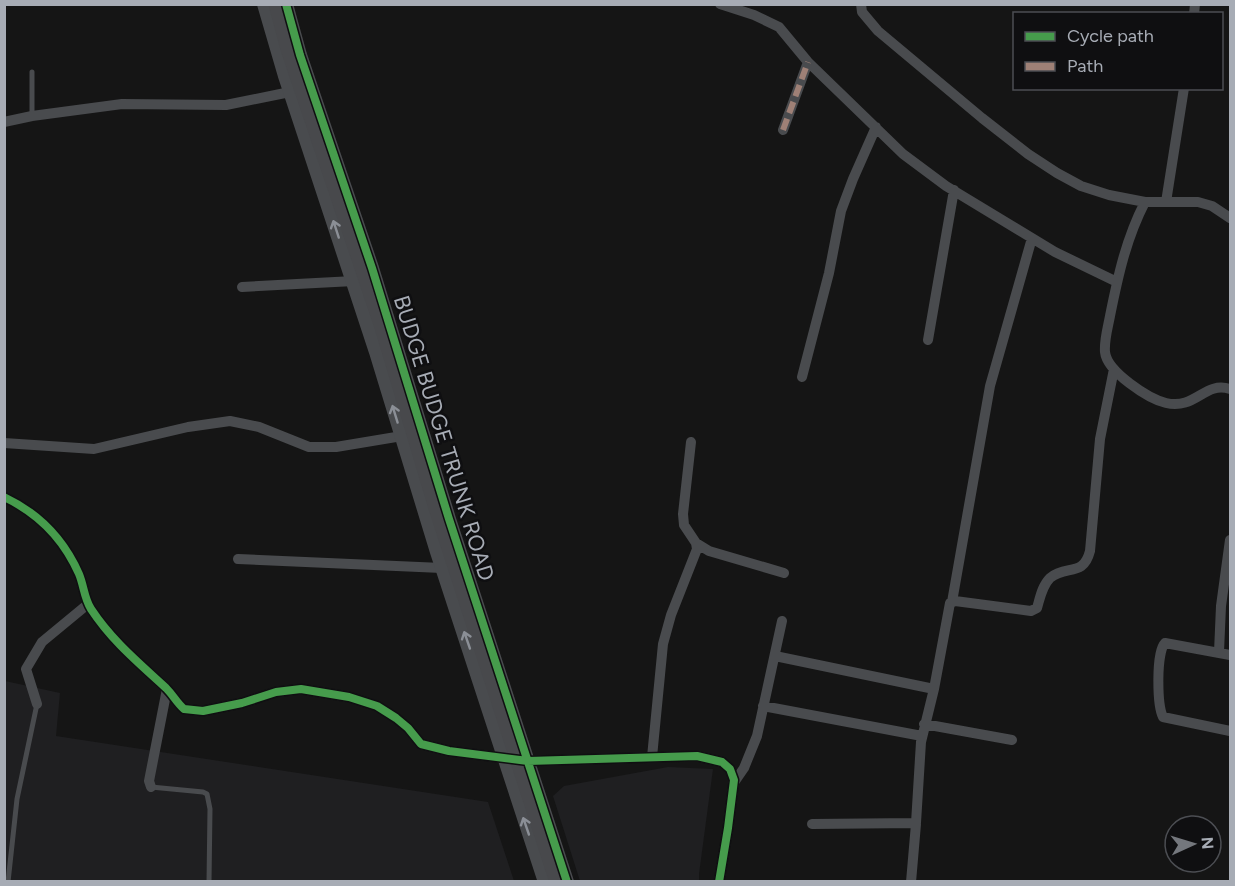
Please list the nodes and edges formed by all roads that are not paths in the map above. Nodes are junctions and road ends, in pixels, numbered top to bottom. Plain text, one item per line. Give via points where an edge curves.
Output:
1 (264, 4) edge
2 (276, 4) edge
3 (286, 4) edge
4 (720, 4) edge
5 (861, 4) edge
6 (808, 62) junction
7 (32, 72) dead end
8 (1184, 90) edge
9 (290, 92) junction
10 (32, 116) junction
11 (4, 122) edge
12 (876, 127) junction
13 (783, 130) dead end
14 (954, 190) junction
15 (1145, 202) junction
16 (1166, 202) junction
17 (1230, 218) edge
18 (1032, 238) junction
19 (354, 281) junction
20 (1117, 282) junction
21 (242, 287) dead end
22 (928, 340) dead end
23 (1114, 369) junction
24 (802, 377) dead end
25 (1230, 389) edge
26 (402, 436) junction
27 (691, 442) dead end
28 (4, 443) edge
29 (4, 497) edge
30 (1230, 540) edge
31 (696, 543) junction
32 (238, 559) dead end
33 (442, 568) junction
34 (784, 573) dead end
35 (952, 602) junction
36 (88, 604) junction
37 (782, 621) dead end
38 (1225, 653) edge
39 (775, 657) junction
40 (167, 689) junction
41 (934, 689) junction
42 (38, 704) joint
43 (763, 706) junction
44 (924, 724) junction
45 (1230, 731) edge
46 (922, 736) junction
47 (1012, 740) dead end
48 (652, 757) junction
49 (505, 759) junction
50 (528, 761) junction
51 (733, 784) junction
52 (151, 787) joint
53 (812, 824) dead end
54 (916, 824) junction
55 (8, 882) edge
56 (210, 882) edge
57 (545, 882) edge
58 (557, 882) edge
59 (567, 882) edge
60 (719, 882) edge
61 (911, 882) edge

1 - 9 street, BUDGE BUDGE TRUNK ROAD
2 - 58 main road
3 - 50 street, BUDGE BUDGE TRUNK ROAD
4 - 6 street via 779,27
5 - 15 street via 862,12 878,32 1028,154 1081,186
6 - 12 street
6 - 13 street
7 - 10 lane
8 - 16 street
9 - 10 street via 226,105 134,103
19 -> 9 street, BUDGE BUDGE TRUNK ROAD
10 - 11 street
12 - 14 street via 903,154
12 - 24 street via 841,211
14 - 18 street
14 - 22 street
15 - 16 street
15 - 20 street via 1122,255
16 - 17 street via 1198,202
18 - 20 street
18 - 35 street via 990,386
19 - 21 street
26 -> 19 street, BUDGE BUDGE TRUNK ROAD
20 - 23 street via 1105,353
23 - 25 street via 1138,389 1167,403 1188,403 1217,387
23 - 35 street via 1100,439 1090,551 1084,565 1048,580 1037,608 1030,611
26 - 28 street via 336,447 309,447 259,427 230,421 94,449
26 - 33 street, BUDGE BUDGE TRUNK ROAD
27 - 31 street via 683,514 684,525
29 - 36 street via 21,504 47,526 74,563
30 - 38 street via 1221,606
31 - 34 street via 709,551
31 - 48 street via 663,644
32 - 33 street
49 -> 33 street, BUDGE BUDGE TRUNK ROAD
35 - 41 street
36 - 40 street via 127,653
36 - 42 street via 42,642 26,669
37 - 39 street
38 - 45 street via 1171,643 1162,646 1161,713 1168,720
39 - 41 street
39 - 43 street
40 - 49 street via 189,711 228,706 293,689 349,697 396,717 421,744
40 - 52 street
41 - 44 street
42 - 55 lane via 22,771
43 - 46 street
43 - 51 street via 757,736
44 - 46 street
44 - 47 street
46 - 54 street
48 - 50 street
48 - 51 street via 697,756 722,762 730,769
49 - 50 street
57 -> 49 street, BUDGE BUDGE TRUNK ROAD
50 - 59 street, BUDGE BUDGE TRUNK ROAD
51 - 60 street
52 - 56 lane via 207,794
53 - 54 street
54 - 61 street

